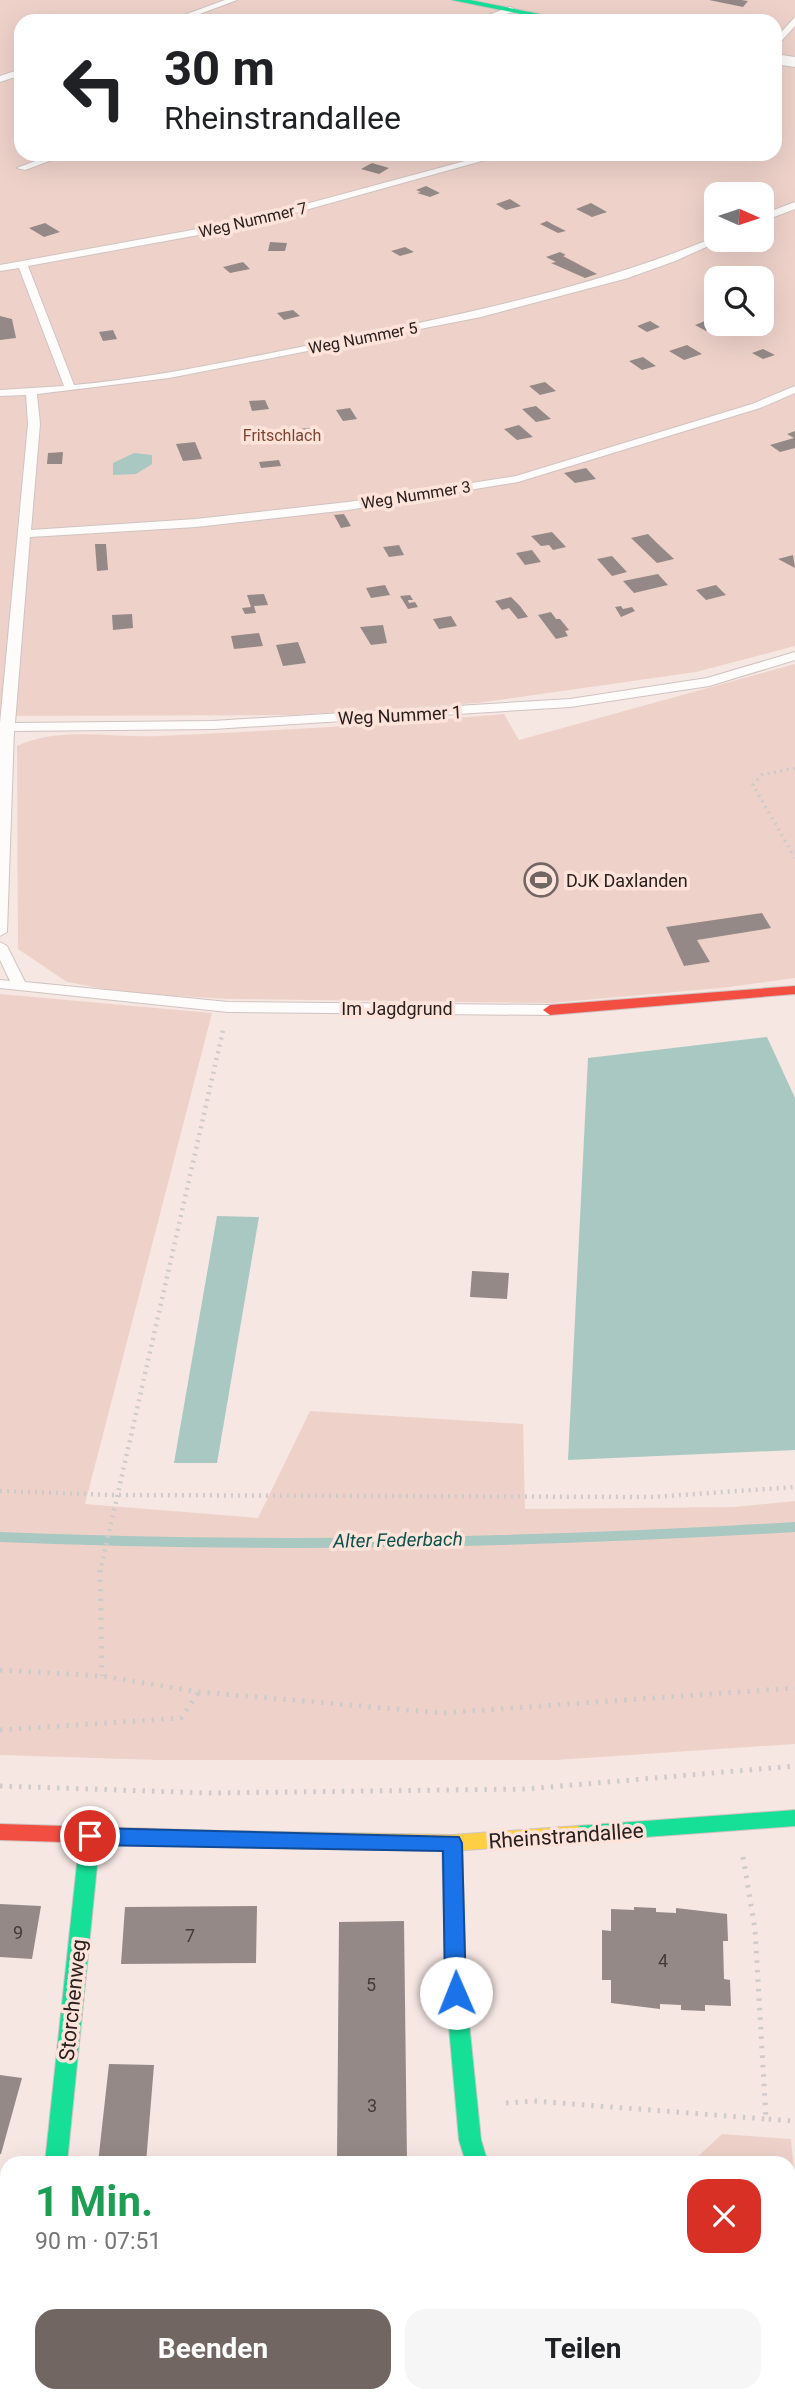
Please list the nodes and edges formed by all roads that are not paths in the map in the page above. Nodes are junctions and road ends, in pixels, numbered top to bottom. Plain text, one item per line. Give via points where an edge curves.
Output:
1 (233, 0) edge
2 (456, 0) edge
3 (501, 6) edge
4 (192, 14) edge
5 (538, 14) edge
6 (795, 20) edge
7 (782, 36) edge
8 (43, 161) edge
9 (476, 161) edge
10 (22, 168) dead end
11 (795, 205) edge
12 (774, 214) edge
13 (704, 245) edge
14 (23, 265) junction
15 (0, 268) edge
16 (70, 387) junction
17 (795, 390) edge
18 (0, 393) edge
19 (31, 393) junction
20 (24, 534) junction
21 (795, 656) edge
22 (4, 728) edge
23 (0, 932) edge
24 (0, 946) edge
25 (0, 984) edge
26 (20, 986) junction
27 (795, 990) edge
28 (550, 1010) joint
29 (795, 1818) edge
30 (0, 1832) edge
31 (90, 1836) junction
32 (452, 1843) junction
33 (56, 2156) edge
34 (476, 2156) edge

1 - 4 lane
2 - 3 street
3 - 5 street
6 - 7 lane
8 - 10 lane
9 - 14 lane, Weg Nummer 7 via 248,223
11 - 12 lane
13 - 16 lane, Weg Nummer 5 via 608,283 479,315 214,368
14 - 15 lane, Weg Nummer 7
14 - 16 lane
16 - 19 lane, Weg Nummer 5
17 - 20 lane, Weg Nummer 3 via 756,407 518,479 348,506 196,523
18 - 19 lane, Weg Nummer 5
19 - 20 lane via 34,424
20 - 22 lane
21 - 22 lane, Weg Nummer 1 via 709,682 570,703 213,725
22 - 23 lane
24 - 26 lane
25 - 26 lane, Im Jagdgrund
26 - 28 lane, Im Jagdgrund via 228,1007
27 - 28 street, Im Jagdgrund
29 - 32 street, Rheinstrandallee
30 - 31 street, Rheinstrandallee
31 - 32 street, Rheinstrandallee
31 - 33 street, Storchenweg
32 - 34 street via 456,1993 466,2106

